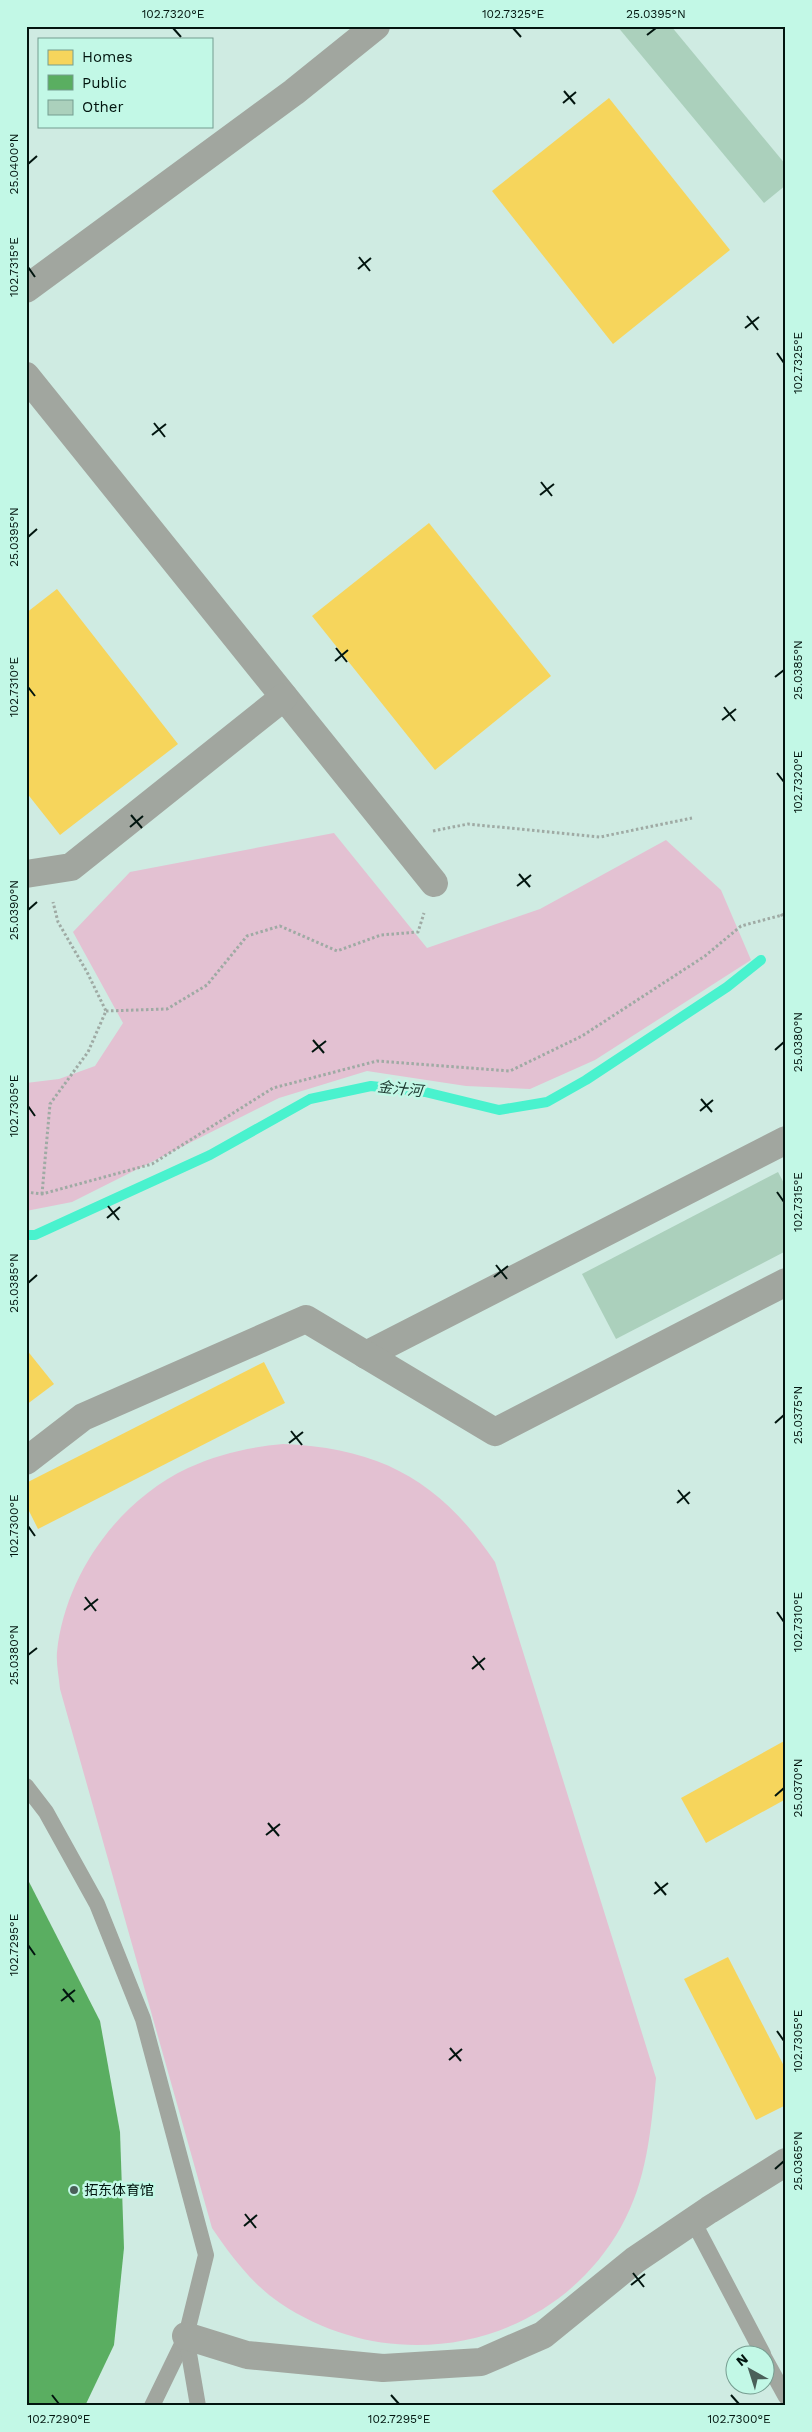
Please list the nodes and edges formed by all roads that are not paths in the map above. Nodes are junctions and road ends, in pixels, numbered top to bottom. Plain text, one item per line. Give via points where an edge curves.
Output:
1 (376, 26) edge
2 (26, 290) edge
3 (26, 376) edge
4 (284, 697) junction
5 (36, 873) edge
6 (434, 883) road end
7 (786, 1140) edge
8 (786, 1282) edge
9 (366, 1355) junction
10 (26, 1461) edge
11 (26, 1786) edge
12 (786, 2162) edge
13 (693, 2221) junction
14 (186, 2336) junction
15 (758, 2344) edge
16 (774, 2375) edge
17 (786, 2397) edge
18 (152, 2406) edge
19 (198, 2406) edge

1 - 2 street via 294,92
3 - 4 street
4 - 5 street via 71,867
4 - 6 street
7 - 9 street
8 - 9 street via 495,1432
9 - 10 street via 306,1320 83,1417
11 - 14 lane via 46,1812 97,1904 143,2019 206,2255
12 - 13 street
13 - 14 street via 635,2260 543,2335 481,2362 383,2368 247,2355
13 - 15 lane
14 - 18 lane
14 - 19 lane
16 - 17 lane

